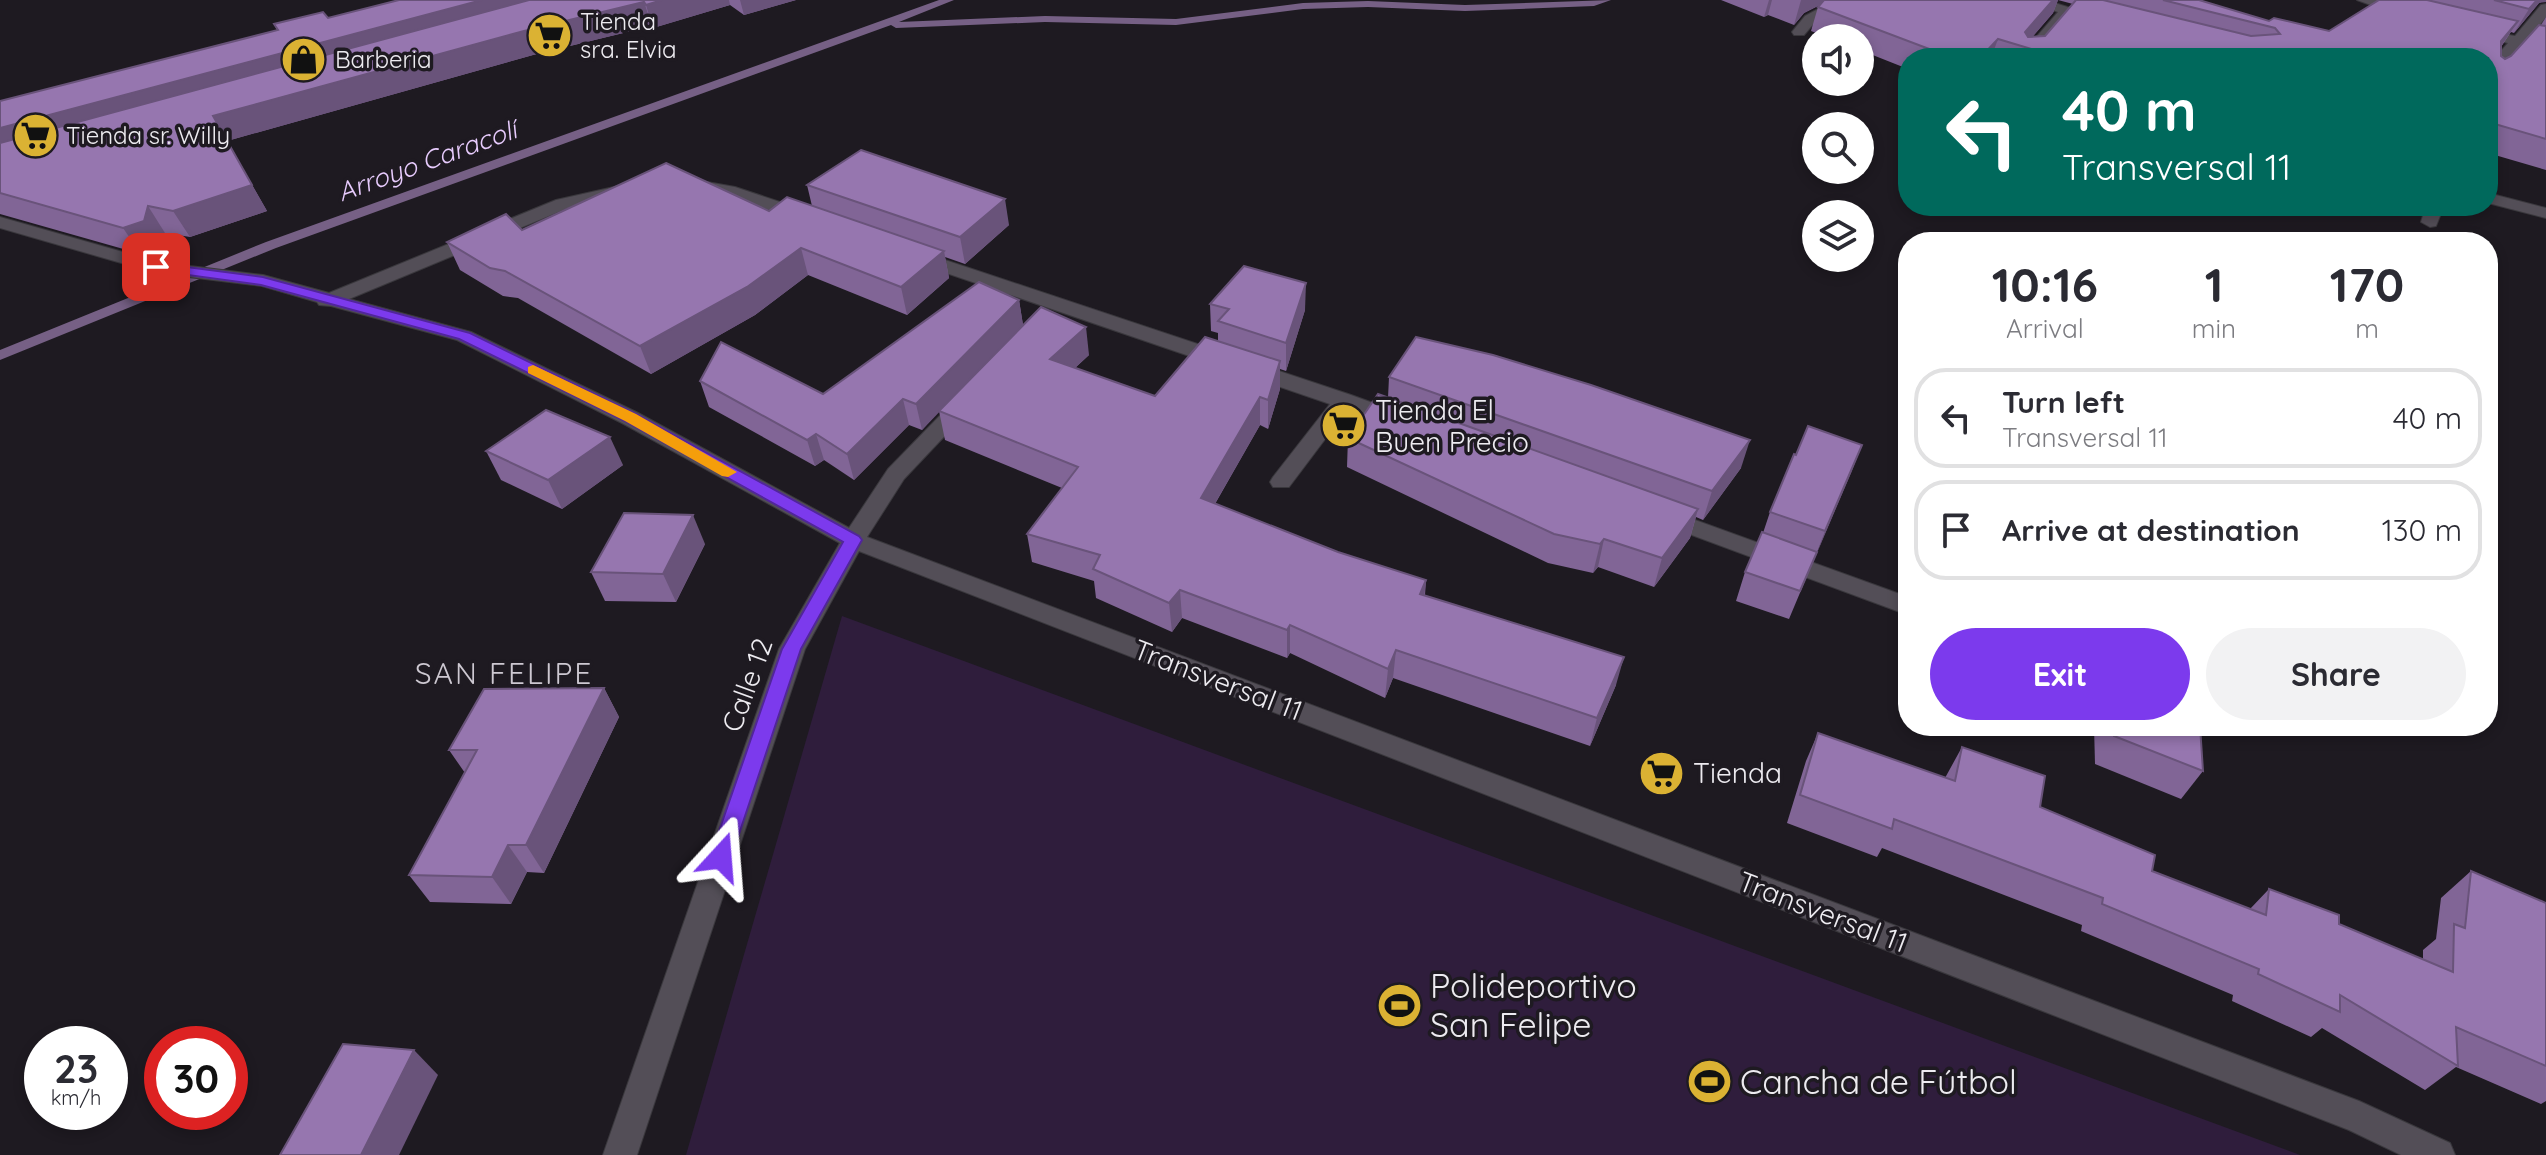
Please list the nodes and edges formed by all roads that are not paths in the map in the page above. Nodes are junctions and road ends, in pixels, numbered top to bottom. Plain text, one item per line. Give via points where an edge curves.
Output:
1 (1845, 0) edge
2 (2029, 0) edge
3 (2364, 0) edge
4 (2546, 8) edge
5 (2067, 10) junction
6 (2422, 19) edge
7 (2111, 21) edge
8 (2463, 28) edge
9 (1799, 32) dead end
10 (2517, 40) junction
11 (2546, 47) edge
12 (2034, 48) edge
13 (2498, 64) edge
14 (667, 180) edge
15 (637, 187) edge
16 (2498, 201) edge
17 (2546, 213) edge
18 (0, 222) edge
19 (824, 223) edge
20 (896, 249) edge
21 (326, 301) junction
22 (1056, 306) junction
23 (1035, 328) edge
24 (982, 384) edge
25 (1344, 400) junction
26 (1418, 427) edge
27 (1281, 482) dead end
28 (1641, 508) edge
29 (853, 540) junction
30 (1898, 602) edge
31 (620, 1155) edge
32 (2438, 1155) edge

1 - 9 street via 1810,19
2 - 5 street
3 - 6 street
4 - 10 street
5 - 7 street
5 - 12 street
8 - 10 street
10 - 11 street
10 - 13 street
14 - 19 street via 729,191
15 - 21 street via 562,204
16 - 17 street
18 - 21 street, Transversal 11 via 156,267 263,281
20 - 22 street
21 - 29 street, Transversal 11 via 464,336 630,418
22 - 23 street
22 - 25 street
24 - 29 street, Calle 12 via 896,474
25 - 26 street
25 - 27 street
28 - 30 street
29 - 31 street, Calle 12 via 792,649
29 - 32 street, Transversal 11 via 2345,1112

